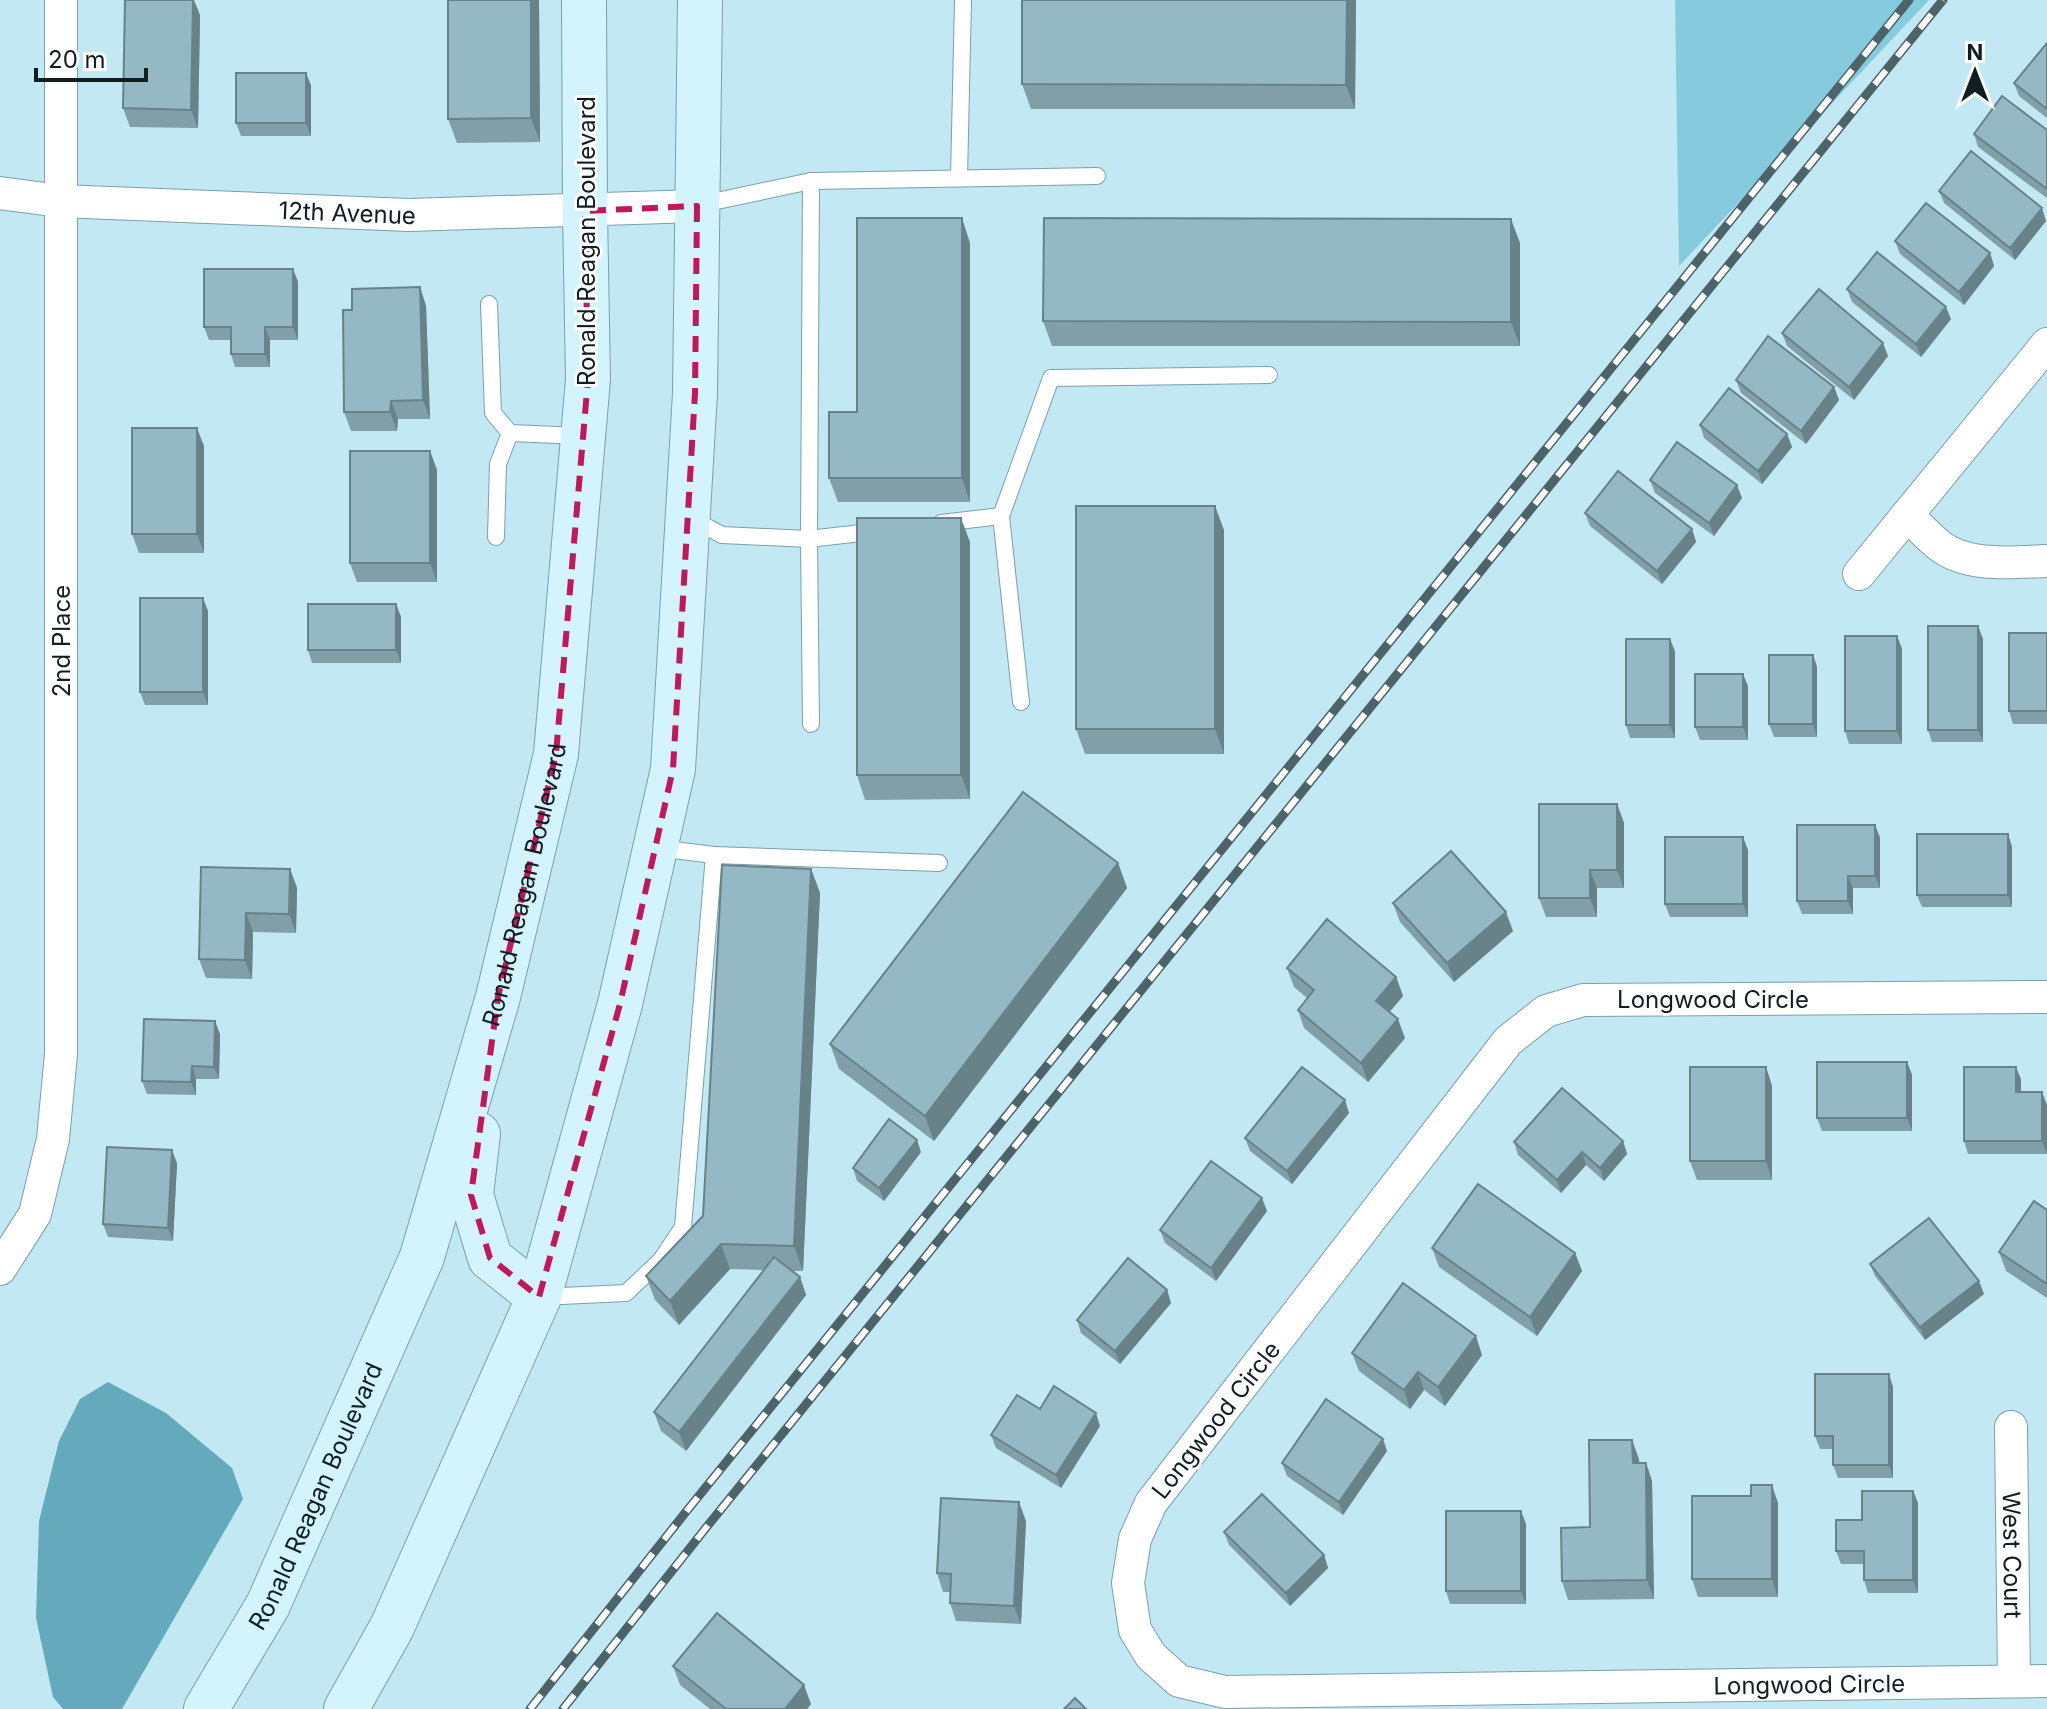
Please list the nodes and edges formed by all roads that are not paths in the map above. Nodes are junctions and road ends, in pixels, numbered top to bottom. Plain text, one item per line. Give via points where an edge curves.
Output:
1 (61, 0) edge
2 (584, 0) edge
3 (700, 0) edge
4 (963, 0) edge
5 (1097, 176) dead end
6 (959, 178) junction
7 (811, 181) junction
8 (0, 193) edge
9 (60, 201) junction
10 (697, 206) junction
11 (585, 211) junction
12 (489, 304) dead end
13 (2047, 344) edge
14 (1269, 375) dead end
15 (510, 433) junction
16 (584, 436) junction
17 (1907, 515) junction
18 (1001, 516) junction
19 (688, 518) junction
20 (927, 525) edge
21 (897, 529) edge
22 (496, 537) dead end
23 (809, 539) junction
24 (2047, 561) edge
25 (1859, 574) dead end
26 (1021, 702) dead end
27 (811, 724) dead end
28 (655, 848) junction
29 (714, 855) junction
30 (939, 863) dead end
31 (498, 997) junction
32 (2047, 997) edge
33 (0, 1269) edge
34 (539, 1297) junction
35 (2011, 1427) dead end
36 (2014, 1681) junction
37 (2047, 1681) edge
38 (206, 1709) edge
39 (346, 1709) edge

1 - 9 street, 2nd Place
2 - 11 main road, Ronald Reagan Boulevard
3 - 10 main road
4 - 6 lane
5 - 6 lane
6 - 7 lane
7 - 10 lane
7 - 23 lane
8 - 9 street, 12th Avenue
9 - 11 street, 12th Avenue via 409,215
9 - 33 street, 2nd Place via 61,1054 53,1139 35,1214
10 - 11 street, 12th Avenue
10 - 19 main road
11 - 16 main road, Ronald Reagan Boulevard
12 - 15 lane via 493,413
13 - 17 street
14 - 18 lane via 1051,378
15 - 16 lane
15 - 22 lane via 498,464
16 - 31 main road, Ronald Reagan Boulevard via 556,754
17 - 24 street via 1941,548 1960,556 1985,562
17 - 25 street
18 - 20 lane
18 - 26 lane
19 - 23 lane via 722,535
19 - 28 main road via 673,769
21 - 23 lane
23 - 27 lane
28 - 29 lane
28 - 34 main road via 620,1004
29 - 30 lane
29 - 34 lane via 683,1227 661,1260 626,1293
31 - 34 main road via 471,1195 490,1258
31 - 38 main road, Ronald Reagan Boulevard via 422,1257 268,1605
32 - 36 street, Longwood Circle via 1583,1000 1546,1011 1508,1041 1151,1503 1135,1539 1128,1583 1135,1630 1151,1656 1179,1681 1225,1692
34 - 39 main road via 392,1627
35 - 36 street, West Court
36 - 37 street, Longwood Circle

